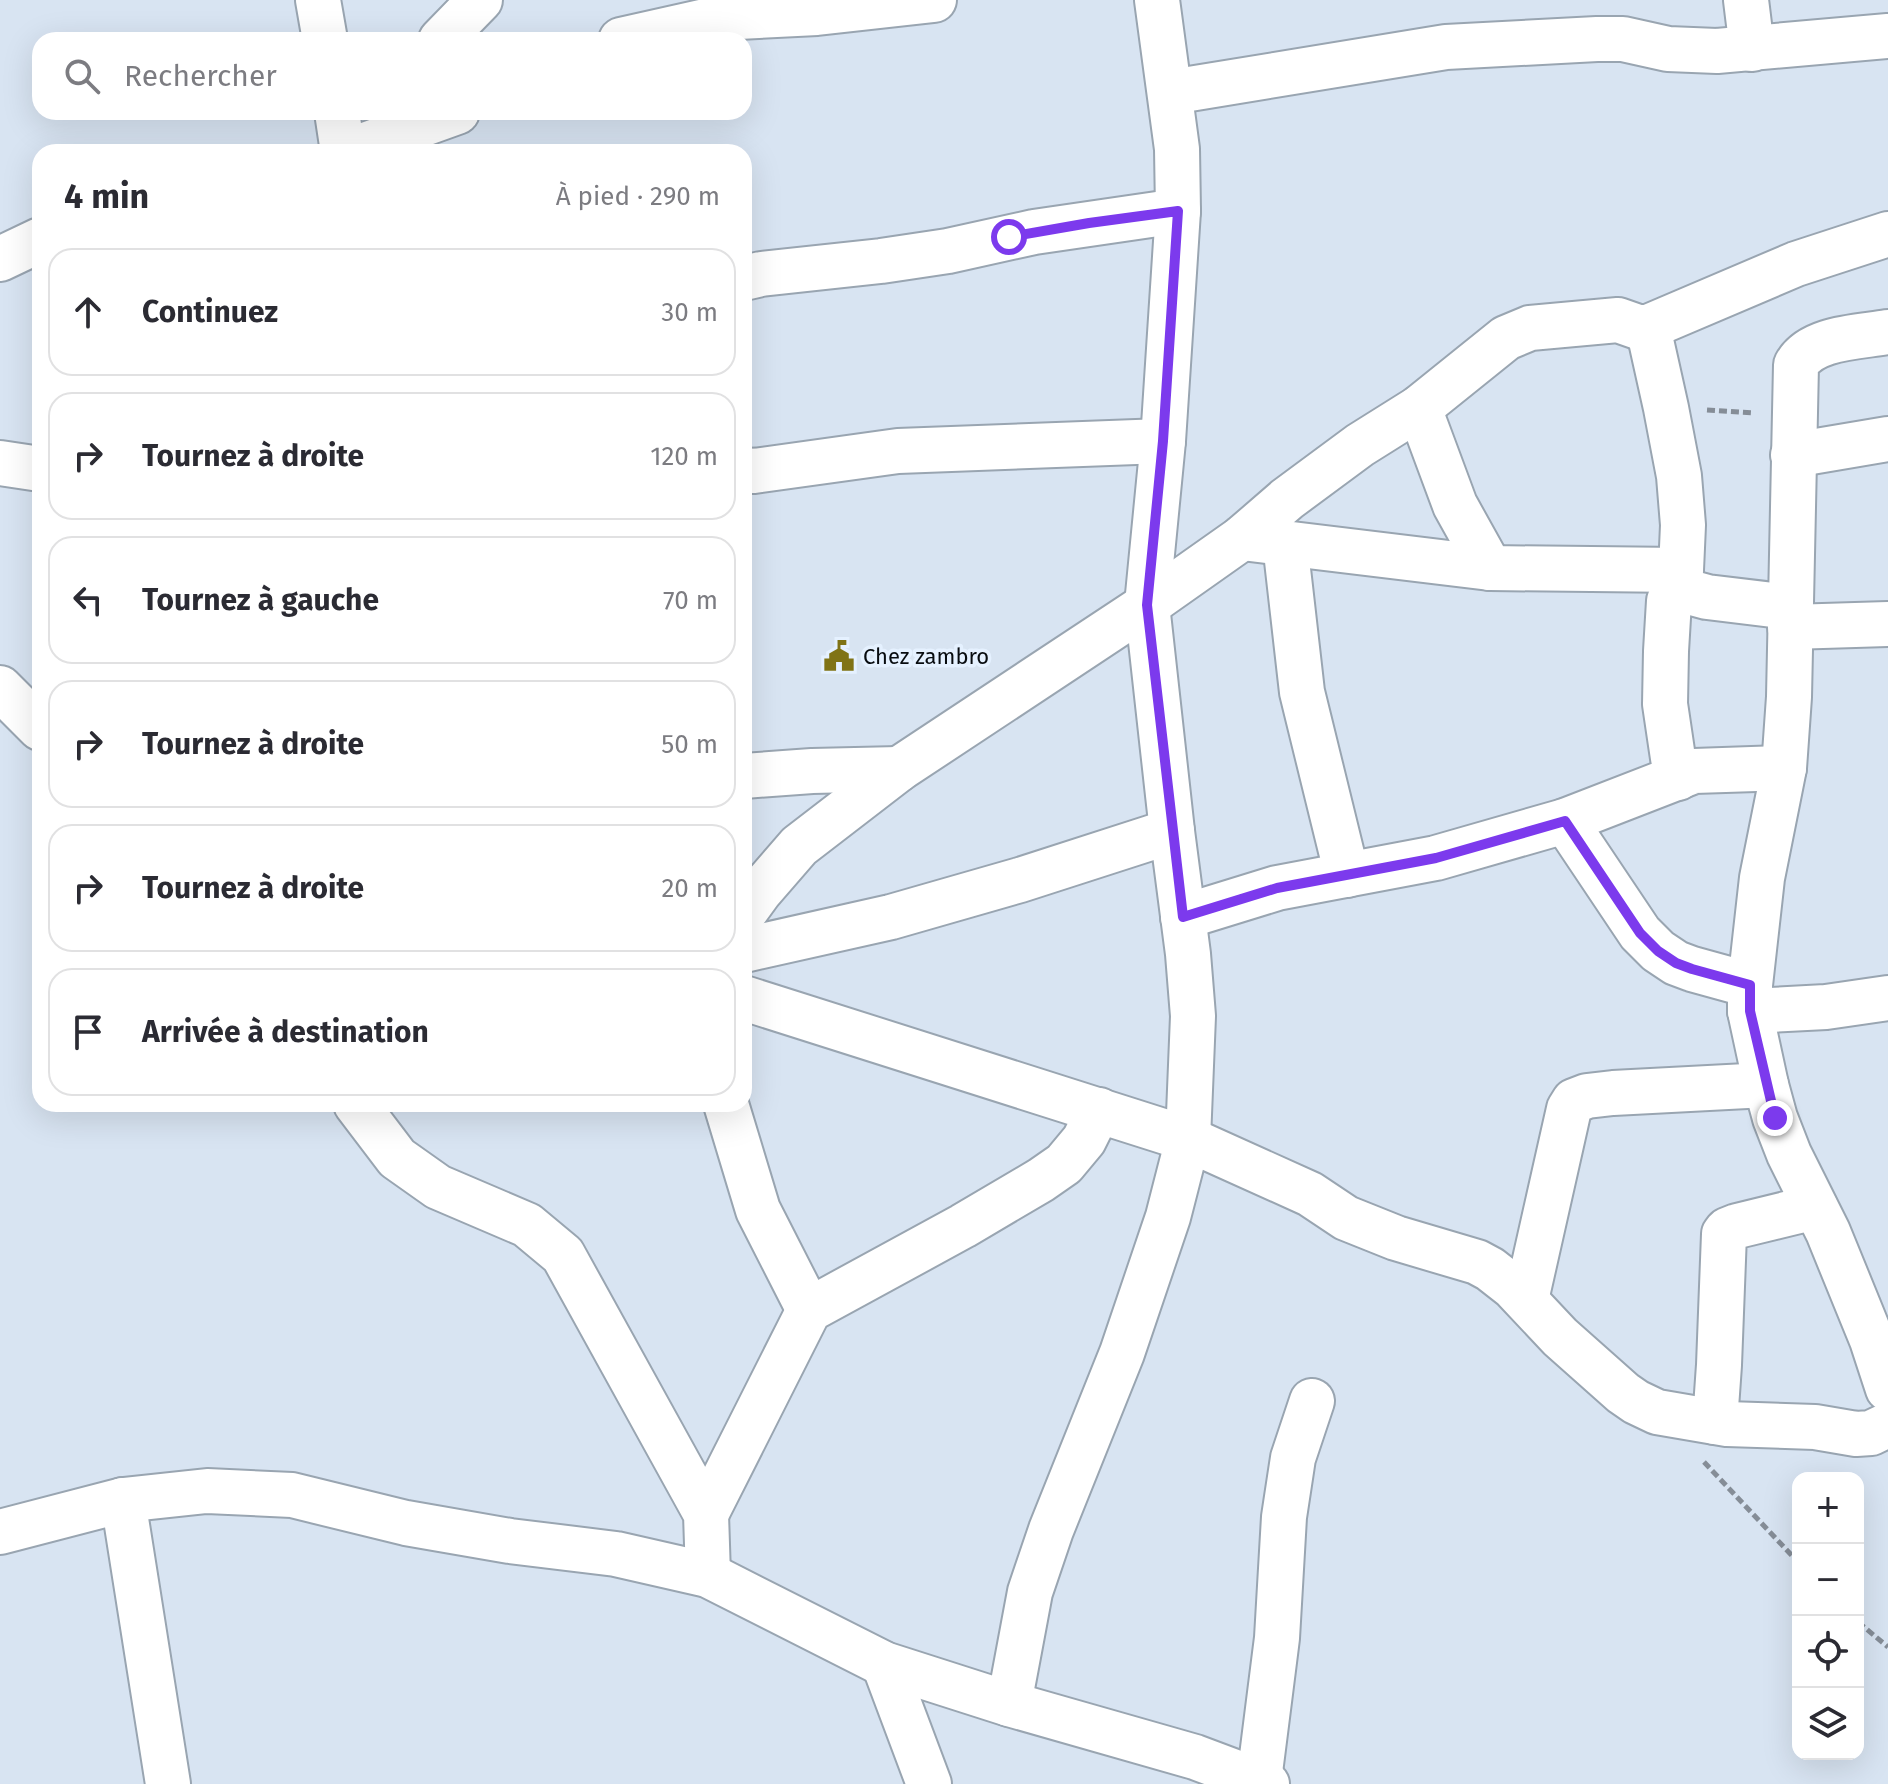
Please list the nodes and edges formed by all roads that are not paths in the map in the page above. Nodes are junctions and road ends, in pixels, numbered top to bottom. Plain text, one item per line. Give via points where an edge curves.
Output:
1 (318, 0) edge
2 (480, 0) edge
3 (1157, 0) edge
4 (1746, 0) edge
5 (926, 1) edge
6 (816, 6) edge
7 (444, 24) edge
8 (324, 32) edge
9 (657, 32) edge
10 (1888, 36) edge
11 (1752, 49) junction
12 (1171, 92) junction
13 (344, 120) edge
14 (430, 120) edge
15 (363, 140) edge
16 (1178, 211) junction
17 (1888, 234) edge
18 (32, 244) edge
19 (0, 259) edge
20 (752, 276) edge
21 (1648, 327) junction
22 (1888, 332) edge
23 (1419, 408) junction
24 (1794, 435) junction
25 (1888, 439) edge
26 (1163, 441) junction
27 (0, 463) edge
28 (32, 467) edge
29 (752, 471) edge
30 (1242, 538) junction
31 (1285, 543) junction
32 (1490, 568) junction
33 (1677, 579) junction
34 (1147, 605) junction
35 (1790, 617) junction
36 (1888, 624) edge
37 (0, 688) edge
38 (32, 720) edge
39 (1784, 768) junction
40 (899, 769) junction
41 (752, 775) edge
42 (1678, 778) junction
43 (1565, 821) junction
44 (1172, 831) junction
45 (1347, 875) junction
46 (752, 902) edge
47 (1183, 917) junction
48 (752, 948) edge
49 (1750, 998) junction
50 (1888, 998) edge
51 (752, 1001) edge
52 (1766, 1085) junction
53 (1099, 1110) junction
54 (362, 1112) edge
55 (728, 1112) edge
56 (1188, 1139) junction
57 (1815, 1207) junction
58 (1526, 1300) junction
59 (809, 1310) junction
60 (1888, 1389) edge
61 (1312, 1401) dead end
62 (1888, 1425) edge
63 (1708, 1440) junction
64 (123, 1500) junction
65 (706, 1514) junction
66 (0, 1532) edge
67 (708, 1575) junction
68 (884, 1664) junction
69 (1009, 1704) junction
70 (1263, 1782) edge
71 (168, 1784) edge
72 (929, 1784) edge

1 - 8 street
2 - 7 street
3 - 12 street
4 - 11 street
5 - 6 street
6 - 9 street
10 - 11 street
11 - 12 street via 1686,51 1623,39 1446,47
12 - 16 street
13 - 15 street
14 - 15 street
16 - 20 street via 948,251
16 - 26 street
17 - 21 street via 1796,264
18 - 19 street
21 - 23 street via 1618,320 1518,332
21 - 33 street via 1679,476 1683,525
22 - 24 street via 1824,343 1800,358
23 - 30 street via 1348,454
23 - 32 street via 1455,505
24 - 25 street
24 - 35 street
26 - 29 street via 898,451
26 - 34 street
27 - 28 street
30 - 31 street
30 - 34 street
31 - 32 street
31 - 45 street via 1302,692
32 - 33 street
33 - 35 street via 1707,597
33 - 42 street via 1668,607 1665,704
34 - 40 street
34 - 44 street
35 - 36 street
35 - 39 street
37 - 38 street
39 - 42 street via 1694,771
39 - 49 street via 1762,878
40 - 41 street
40 - 46 street via 799,846
42 - 43 street
43 - 45 street via 1436,858
43 - 49 street via 1640,933 1658,951
44 - 47 street
44 - 48 street via 891,917
45 - 47 street via 1277,888
47 - 56 street via 1193,1016
49 - 50 street via 1826,1007
49 - 52 street
51 - 53 street
52 - 57 street via 1789,1154
52 - 58 street via 1613,1093 1574,1101
53 - 56 street
53 - 59 street via 1084,1140 1041,1180
54 - 65 street via 407,1166 438,1187 527,1225 563,1255
55 - 59 street via 758,1210
56 - 58 street via 1310,1194 1346,1218 1477,1262
56 - 69 street via 1122,1353 1030,1592
57 - 60 street
57 - 63 street via 1724,1234 1719,1365
58 - 63 street via 1623,1393
59 - 65 street
61 - 70 street via 1293,1458 1284,1517
62 - 63 street via 1856,1434 1778,1427
64 - 66 street
64 - 67 street via 207,1491 292,1495 406,1523 616,1554
64 - 71 street
65 - 67 street
67 - 68 street
68 - 69 street
68 - 72 street
69 - 70 street

